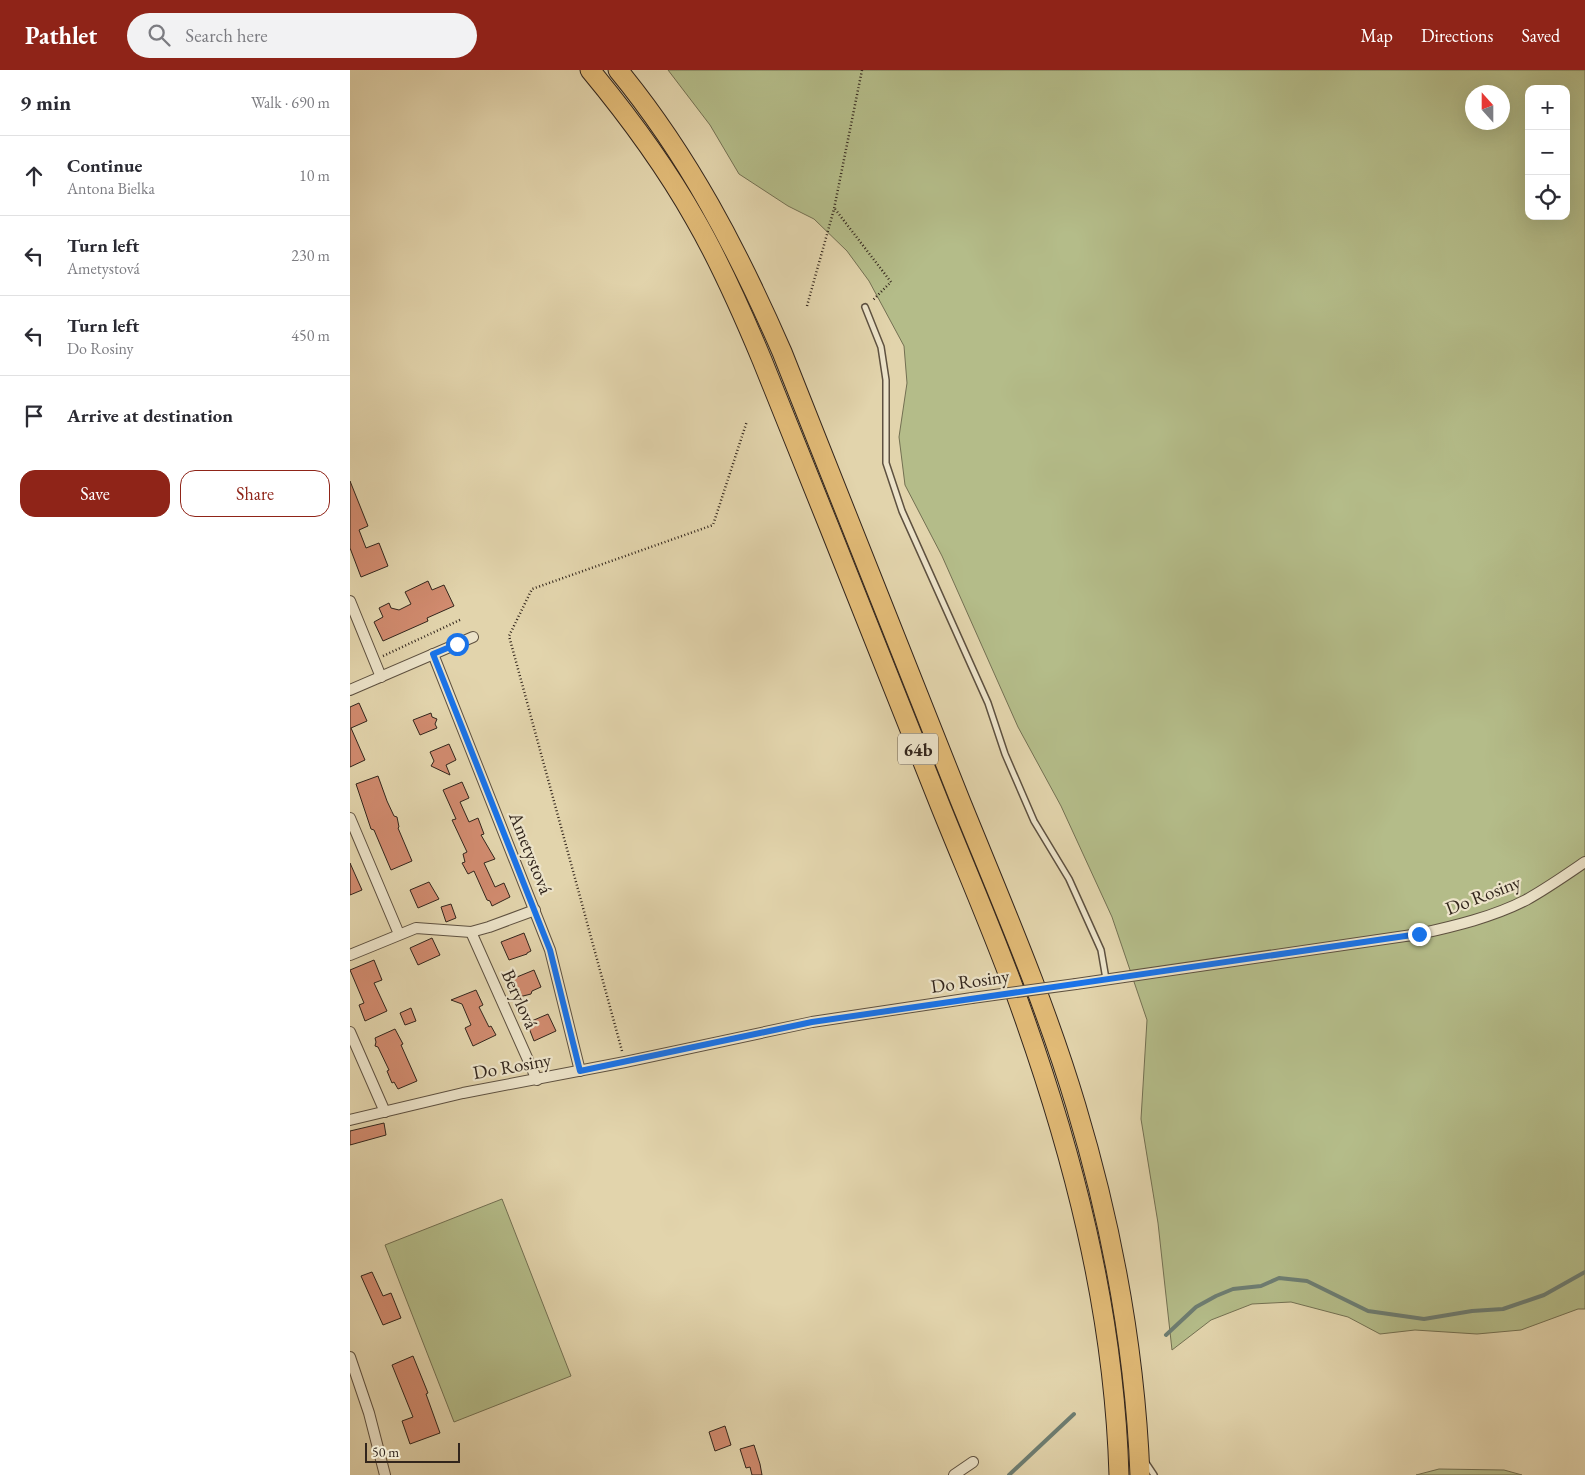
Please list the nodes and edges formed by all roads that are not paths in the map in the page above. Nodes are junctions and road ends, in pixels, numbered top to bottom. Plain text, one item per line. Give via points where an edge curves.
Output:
1 (590, 70) edge
2 (618, 70) edge
3 (865, 307) road end
4 (350, 601) edge
5 (472, 637) dead end
6 (433, 654) junction
7 (381, 677) junction
8 (350, 690) edge
9 (350, 818) edge
10 (1585, 862) edge
11 (535, 910) junction
12 (471, 932) junction
13 (399, 934) junction
14 (350, 955) edge
15 (1107, 980) junction
16 (350, 1032) edge
17 (580, 1071) junction
18 (537, 1080) junction
19 (385, 1112) junction
20 (350, 1120) edge
21 (350, 1357) edge
22 (1139, 1452) junction
23 (973, 1462) dead end
24 (385, 1475) edge
25 (954, 1475) edge
26 (1119, 1475) edge
27 (1140, 1475) edge
28 (1154, 1475) edge

1 - 26 highway, 64b via 641,134 696,219 741,310 1014,989 1056,1113 1086,1222 1106,1334
2 - 22 highway, 64b via 686,164 761,303 1034,982 1076,1104 1106,1217 1126,1320
3 - 15 lane via 881,347 886,380 886,463 902,511 988,703 1005,754 1034,821 1069,879 1101,950
4 - 7 street
5 - 6 street
6 - 7 street
6 - 11 street, Ametystová
7 - 8 street
9 - 13 street
10 - 15 street, Do Rosiny via 1525,900 1451,927
11 - 12 street
11 - 17 street, Ametystová via 550,950
12 - 13 street via 416,928
12 - 18 street, Berylová
13 - 14 street
15 - 17 street, Do Rosiny, bridge via 812,1022
16 - 19 street
17 - 18 street, Do Rosiny
18 - 19 street, Do Rosiny via 463,1093
19 - 20 street, Do Rosiny
21 - 24 street
22 - 27 highway, 64b
22 - 28 lane
23 - 25 street

